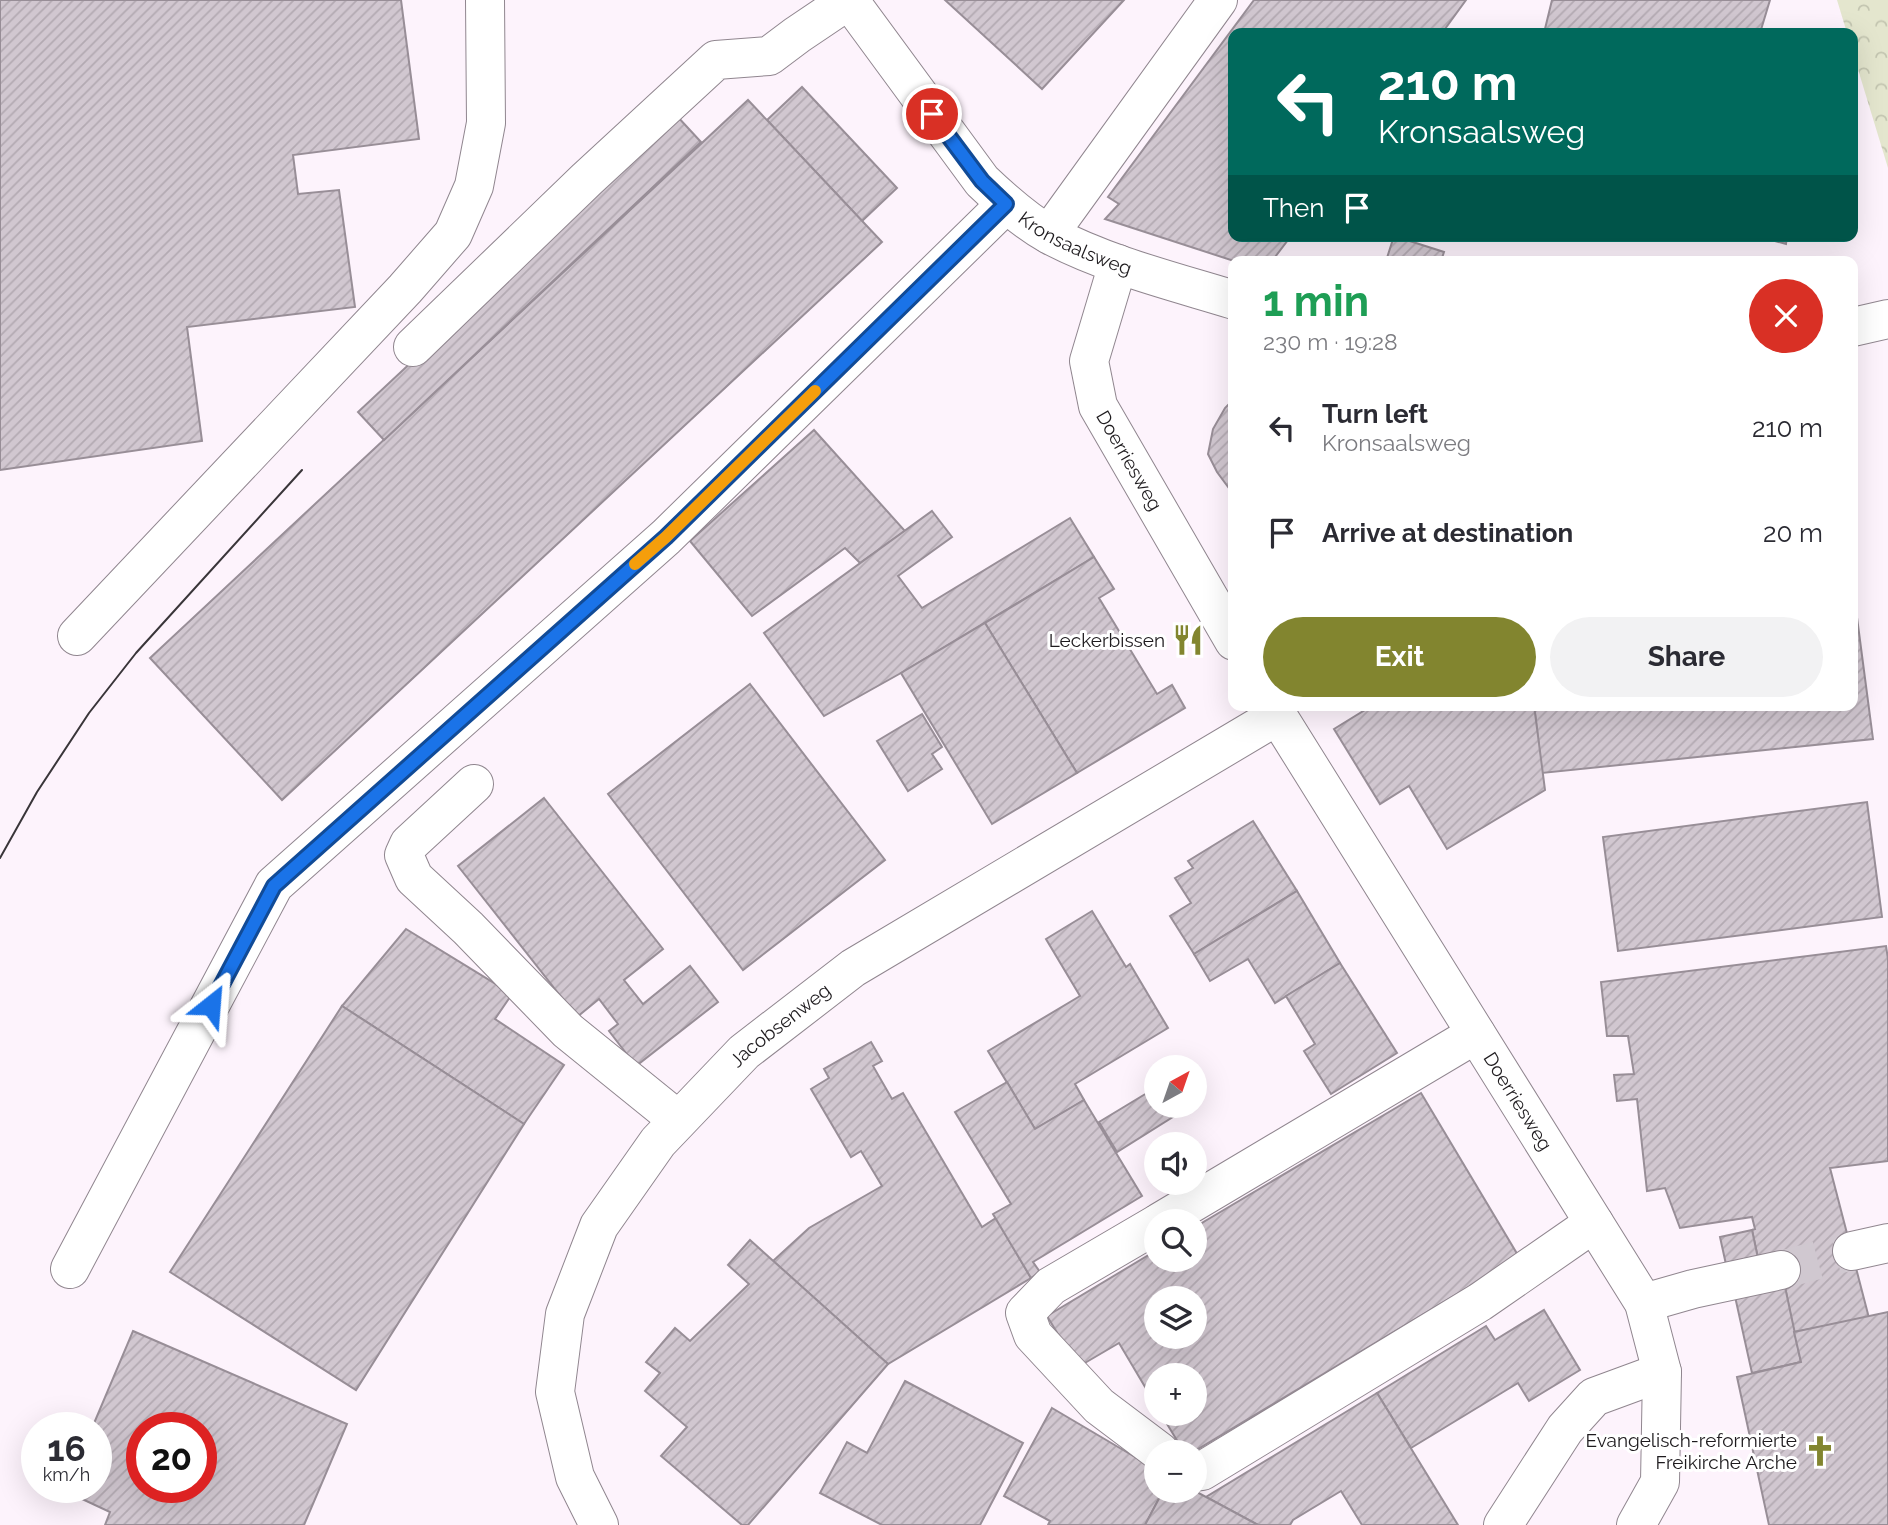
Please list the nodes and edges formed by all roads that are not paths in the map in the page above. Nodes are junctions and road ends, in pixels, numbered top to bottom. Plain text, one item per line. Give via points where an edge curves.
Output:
1 (485, 0) edge
2 (849, 0) edge
3 (1217, 0) edge
4 (1006, 204) junction
5 (1049, 234) junction
6 (1118, 264) junction
7 (1228, 298) edge
8 (1888, 319) edge
9 (1858, 326) edge
10 (413, 347) dead end
11 (1228, 631) edge
12 (77, 636) dead end
13 (1274, 711) edge
14 (474, 784) dead end
15 (1476, 1034) junction
16 (678, 1120) junction
17 (1182, 1209) edge
18 (1594, 1223) junction
19 (1144, 1232) edge
20 (70, 1269) dead end
21 (1781, 1270) tunnel mouth
22 (1644, 1303) junction
23 (1662, 1372) junction
24 (1144, 1440) edge
25 (1207, 1468) edge
26 (600, 1525) edge
27 (1503, 1525) edge
28 (1636, 1525) edge

1 - 12 street via 486,122 474,186 453,234
2 - 4 street, Kronsaalsweg via 982,181
2 - 10 street via 769,56 716,60
3 - 5 street
4 - 5 street, Kronsaalsweg
4 - 20 street via 666,537 274,886
5 - 6 street, Kronsaalsweg
6 - 7 street, Kronsaalsweg
6 - 11 street, Doerriesweg via 1089,360 1098,406
8 - 9 street
13 - 15 street, Doerriesweg
13 - 16 street, Jacobsenweg via 853,968 744,1052
14 - 16 street via 409,844 404,855 414,878 568,1031
15 - 17 street
15 - 18 street, Doerriesweg
16 - 26 street, Jacobsenweg via 657,1142 599,1226 565,1314 555,1392 575,1477
18 - 22 street, Doerriesweg
18 - 25 street via 1480,1302
19 - 24 street via 1051,1286 1025,1313 1032,1335 1099,1406
21 - 22 street
22 - 23 street, Doerriesweg
23 - 27 street via 1594,1397 1565,1429
23 - 28 street, Doerriesweg via 1660,1482

